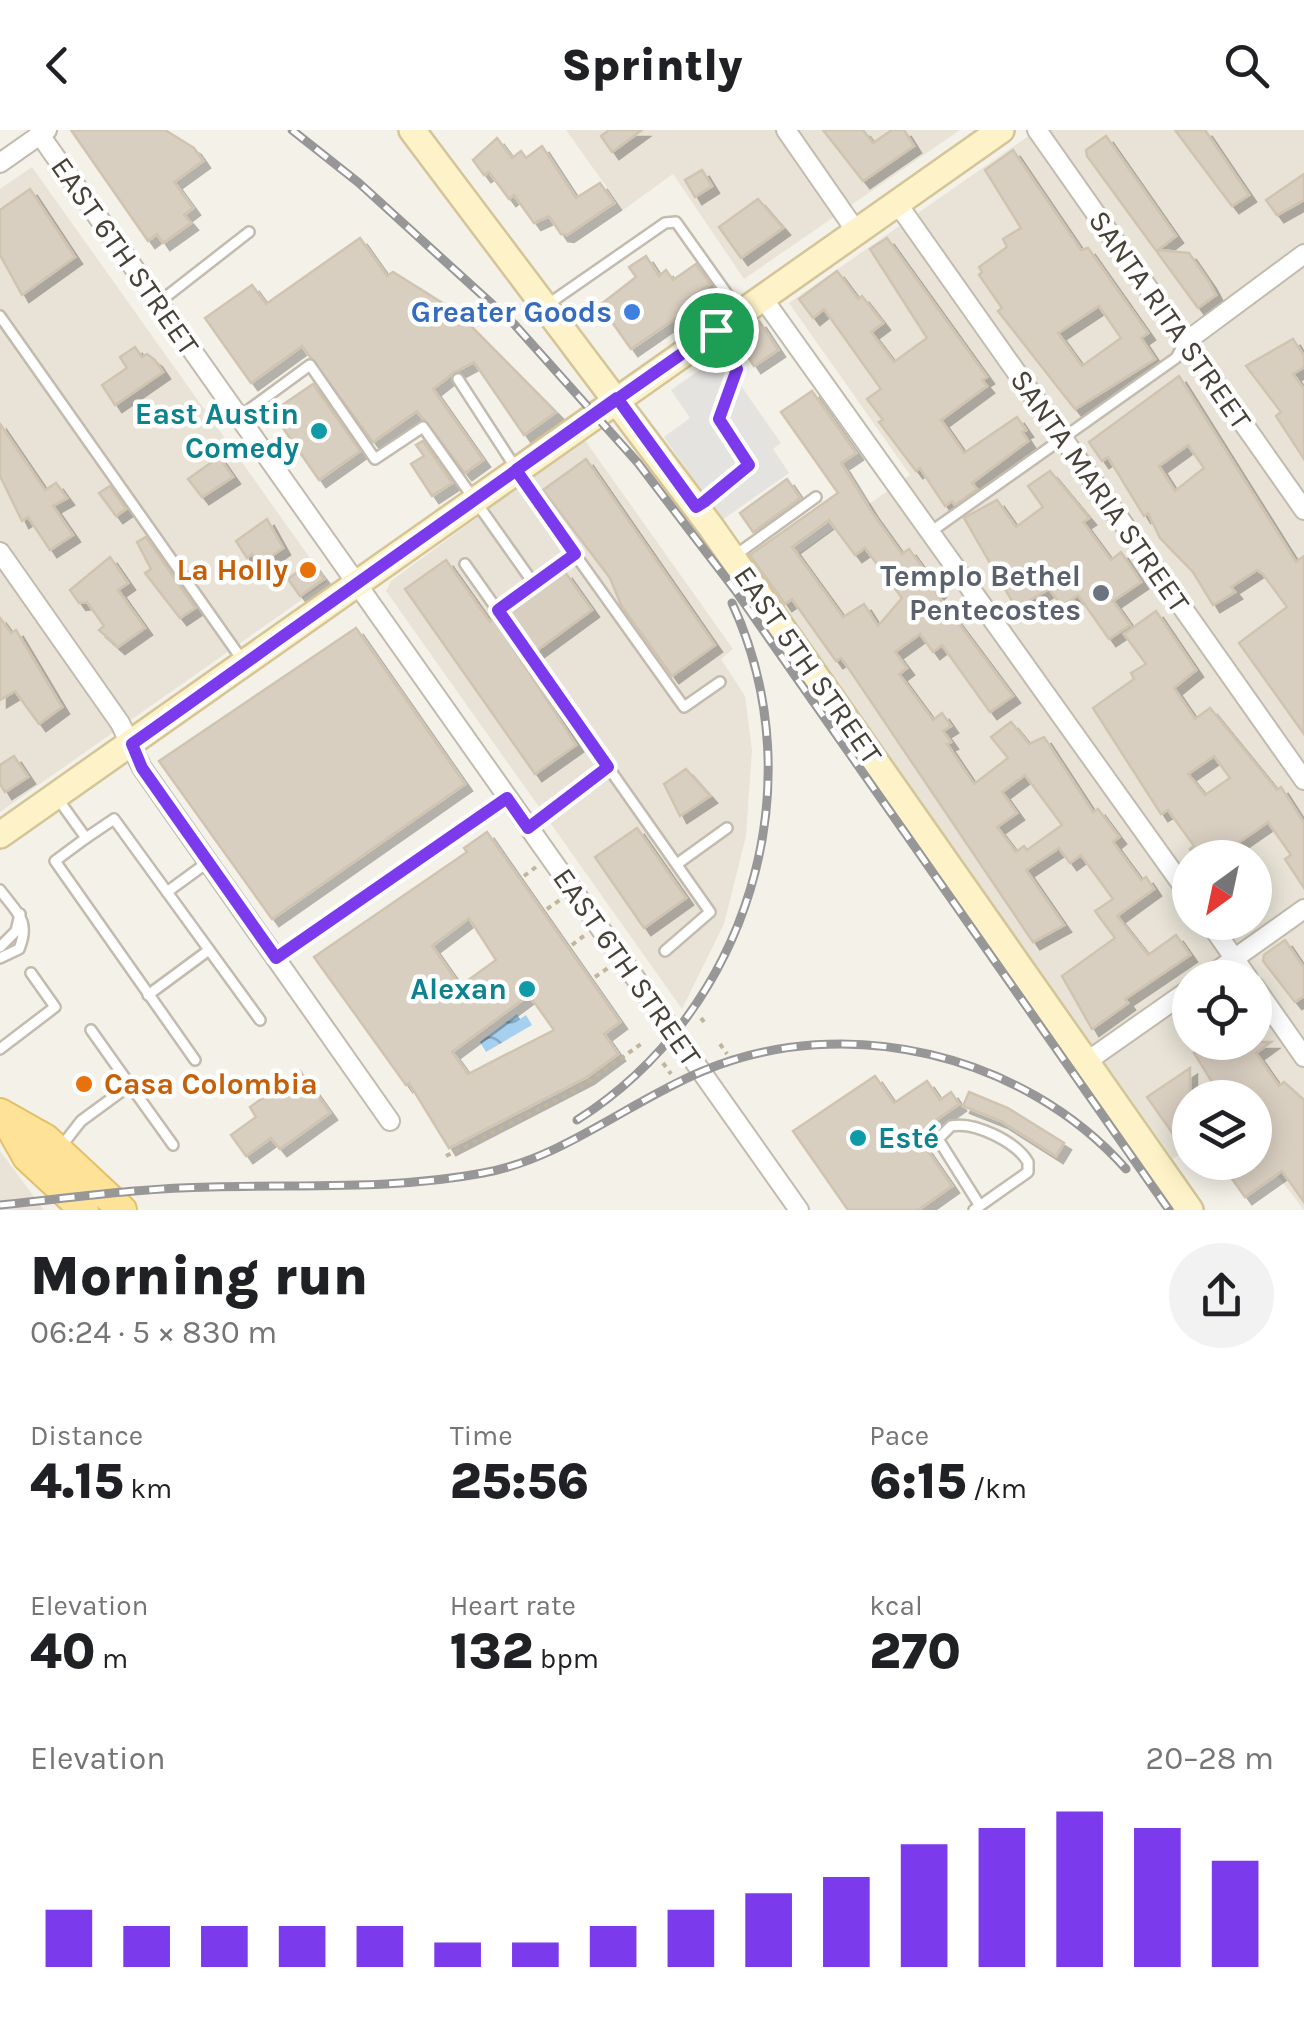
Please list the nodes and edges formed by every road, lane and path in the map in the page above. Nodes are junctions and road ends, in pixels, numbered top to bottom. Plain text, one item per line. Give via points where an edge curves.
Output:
1 (412, 130) edge
2 (786, 130) edge
3 (1001, 130) edge
4 (1037, 130) edge
5 (42, 132) edge
6 (0, 163) edge
7 (897, 203) junction
8 (856, 231) junction
9 (250, 232) dead end
10 (1304, 254) edge
11 (762, 297) junction
12 (158, 303) junction
13 (544, 306) junction
14 (740, 312) junction
15 (0, 316) edge
16 (716, 330) junction
17 (1184, 342) junction
18 (458, 379) dead end
19 (617, 398) junction
20 (239, 417) junction
21 (1063, 439) junction
22 (516, 470) junction
23 (816, 497) dead end
24 (476, 499) junction
25 (696, 507) junction
26 (1304, 510) edge
27 (929, 533) junction
28 (0, 552) edge
29 (575, 554) junction
30 (733, 558) junction
31 (464, 564) dead end
32 (357, 584) junction
33 (534, 584) junction
34 (498, 610) junction
35 (245, 664) junction
36 (720, 682) dead end
37 (132, 744) junction
38 (608, 767) junction
39 (1304, 780) edge
40 (56, 797) junction
41 (507, 798) junction
42 (528, 828) junction
43 (727, 828) dead end
44 (0, 836) edge
45 (86, 838) junction
46 (208, 862) junction
47 (677, 864) junction
48 (1172, 871) edge
49 (0, 890) edge
50 (167, 892) junction
51 (560, 900) dead end
52 (5, 903) edge
53 (550, 907) dead end
54 (1304, 909) edge
55 (21, 911) junction
56 (1222, 940) edge
57 (0, 947) edge
58 (209, 950) junction
59 (665, 950) dead end
60 (0, 958) edge
61 (276, 958) junction
62 (1234, 958) junction
63 (1231, 960) edge
64 (32, 973) dead end
65 (148, 994) junction
66 (1172, 1002) edge
67 (1272, 1011) edge
68 (701, 1018) dead end
69 (260, 1020) dead end
70 (707, 1026) dead end
71 (91, 1030) dead end
72 (642, 1044) dead end
73 (720, 1044) dead end
74 (0, 1049) edge
75 (727, 1054) dead end
76 (1304, 1057) edge
77 (195, 1060) dead end
78 (1086, 1062) junction
79 (663, 1063) dead end
80 (671, 1074) dead end
81 (130, 1085) junction
82 (3, 1115) edge
83 (390, 1122) dead end
84 (173, 1145) dead end
85 (58, 1150) junction
86 (446, 1156) dead end
87 (977, 1208) edge
88 (84, 1210) edge
89 (122, 1210) edge
90 (799, 1210) edge
91 (1190, 1210) edge

1 - 13 street, EAST 5TH STREET
2 - 8 street
3 - 7 street
4 - 17 street, SANTA RITA STREET
5 - 6 street
5 - 12 street, EAST 6TH STREET
7 - 8 street
7 - 21 street, SANTA MARIA STREET
8 - 11 street
9 - 12 lane
10 - 17 street
11 - 14 street
11 - 27 street
12 - 20 street, EAST 6TH STREET
13 - 14 lane via 676,222
13 - 19 street, EAST 5TH STREET
14 - 16 street
15 - 35 lane
16 - 19 street
16 - 25 lane via 737,369 719,419 749,465
17 - 21 lane via 1176,358
17 - 26 street, SANTA RITA STREET
18 - 22 lane
19 - 22 street
19 - 25 street, EAST 5TH STREET
20 - 24 lane via 310,365 376,458 423,427
20 - 32 street, EAST 6TH STREET
21 - 27 lane
21 - 39 street, SANTA MARIA STREET
22 - 24 street
22 - 29 lane
23 - 30 lane
24 - 32 street
24 - 33 lane
25 - 30 street, EAST 5TH STREET
27 - 48 street
28 - 37 street
29 - 33 lane
29 - 36 lane via 684,707
30 - 78 street, EAST 5TH STREET
31 - 34 lane
32 - 35 street
32 - 41 street, EAST 6TH STREET
33 - 34 lane
34 - 38 lane
35 - 37 street
37 - 40 street
37 - 46 street
38 - 42 lane
38 - 47 lane
40 - 44 street
40 - 45 lane
41 - 42 street, EAST 6TH STREET
41 - 61 lane
42 - 90 street, EAST 6TH STREET
43 - 47 lane
45 - 50 lane via 114,819
45 - 65 lane via 55,861
46 - 50 lane
46 - 61 street
47 - 59 lane via 710,914
49 - 52 lane
50 - 58 lane
51 - 53 path
52 - 55 lane
54 - 62 street
55 - 57 lane via 16,931
55 - 60 lane via 25,934 18,949
56 - 62 street
58 - 65 lane
58 - 69 lane
61 - 83 street
62 - 63 street
64 - 74 lane via 55,1008
65 - 77 lane
66 - 78 street
67 - 76 street
68 - 70 path
71 - 81 lane
72 - 86 path via 578,1089
73 - 75 path
78 - 91 street, EAST 5TH STREET
79 - 80 path
81 - 84 lane
81 - 85 lane via 81,1121
82 - 85 main road
82 - 88 main road via 27,1157
85 - 89 main road
87 - 87 lane via 1028,1172 1028,1162 1017,1148 970,1126 951,1126 938,1139

